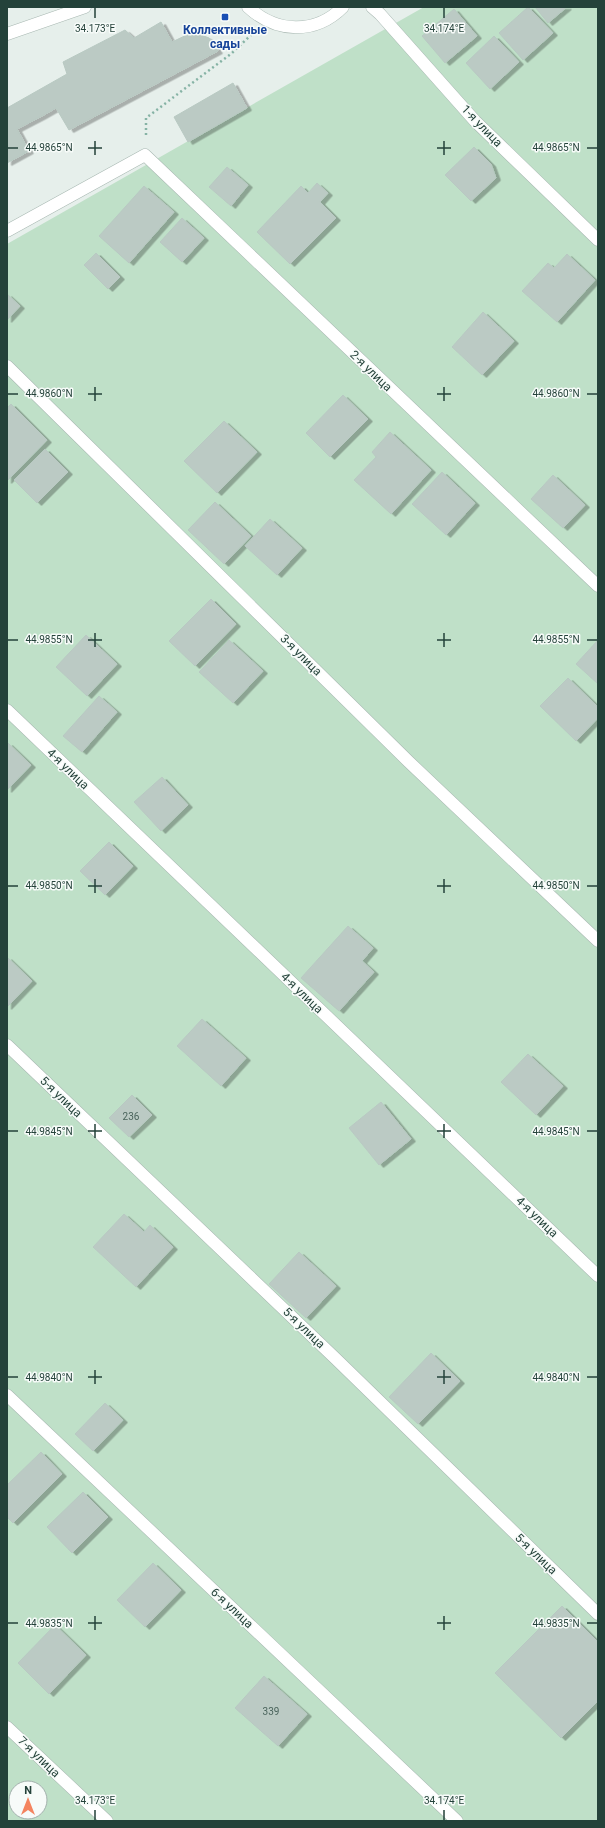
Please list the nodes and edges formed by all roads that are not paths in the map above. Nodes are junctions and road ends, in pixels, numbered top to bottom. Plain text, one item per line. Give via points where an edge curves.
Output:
1 (85, 7) edge
2 (248, 7) edge
3 (343, 7) edge
4 (372, 7) edge
5 (7, 34) edge
6 (7, 231) edge
7 (598, 240) edge
8 (7, 366) edge
9 (598, 586) edge
10 (7, 710) edge
11 (598, 941) edge
12 (7, 1046) edge
13 (598, 1276) edge
14 (7, 1395) edge
15 (598, 1614) edge
16 (7, 1726) edge
17 (106, 1821) edge
18 (457, 1821) edge

1 - 5 street
2 - 3 street via 266,21 278,26 303,28 327,20
4 - 7 street, 1-я улица via 475,122
6 - 9 street, 2-я улица via 145,155
8 - 11 street, 3-я улица via 409,762
10 - 13 street, 4-я улица
12 - 15 street, 5-я улица via 336,1359
14 - 18 street, 6-я улица
16 - 17 street, 7-я улица

